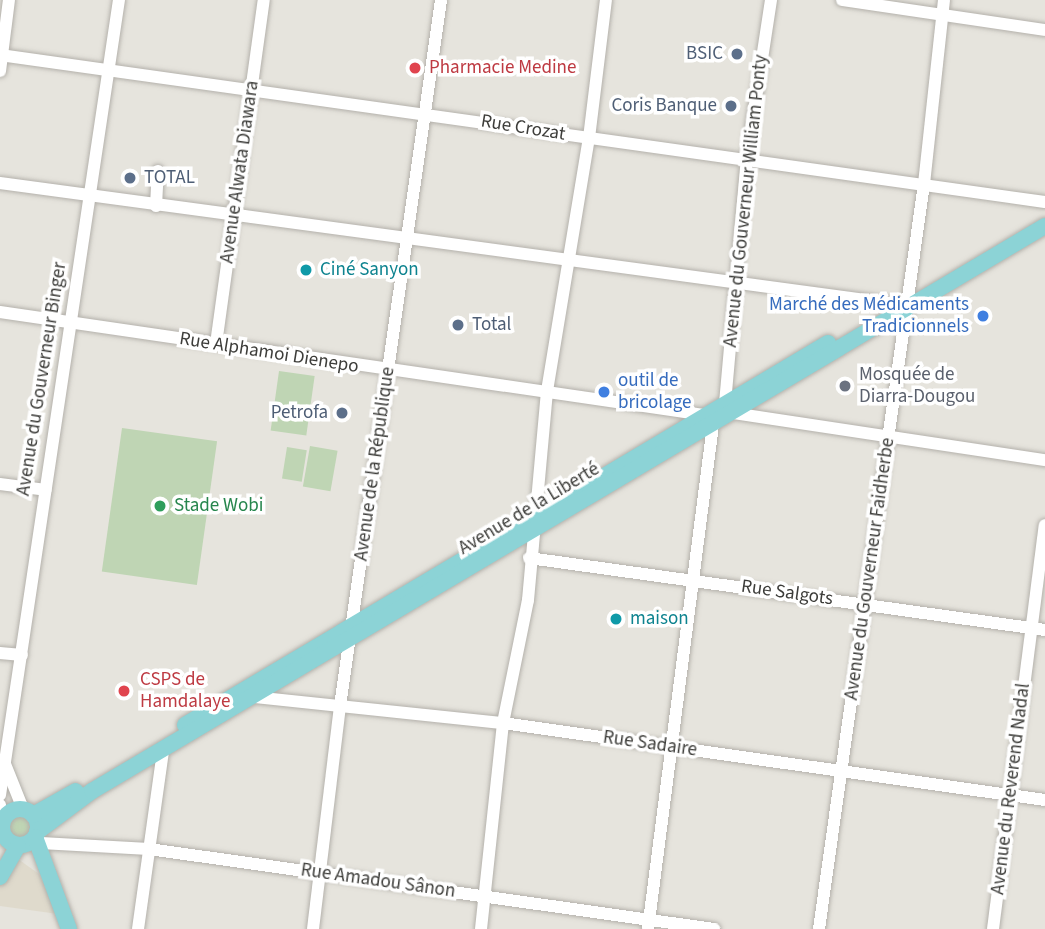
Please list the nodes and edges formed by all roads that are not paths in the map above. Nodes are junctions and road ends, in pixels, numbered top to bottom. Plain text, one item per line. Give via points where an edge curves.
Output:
1 (9, 0) edge
2 (119, 0) edge
3 (264, 0) edge
4 (441, 0) edge
5 (606, 0) edge
6 (771, 0) edge
7 (842, 0) edge
8 (944, 0) edge
9 (942, 14) junction
10 (1045, 30) edge
11 (1, 55) edge
12 (0, 71) edge
13 (110, 71) junction
14 (252, 91) junction
15 (424, 113) junction
16 (589, 138) junction
17 (747, 157) junction
18 (158, 171) dead end
19 (0, 183) edge
20 (923, 184) junction
21 (92, 197) junction
22 (1045, 202) edge
23 (156, 206) junction
24 (233, 216) junction
25 (1045, 216) edge
26 (1045, 226) edge
27 (407, 239) junction
28 (567, 260) junction
29 (735, 282) junction
30 (905, 305) junction
31 (0, 312) edge
32 (71, 324) junction
33 (216, 344) junction
34 (388, 371) junction
35 (547, 391) junction
36 (729, 408) junction
37 (709, 420) junction
38 (888, 438) junction
39 (1045, 460) edge
40 (0, 484) edge
41 (46, 491) junction
42 (533, 524) junction
43 (1045, 524) edge
44 (529, 558) junction
45 (696, 581) junction
46 (865, 604) junction
47 (1031, 628) junction
48 (1045, 630) edge
49 (351, 632) junction
50 (0, 653) edge
51 (22, 655) junction
52 (254, 696) junction
53 (340, 706) junction
54 (503, 723) junction
55 (673, 747) junction
56 (163, 750) junction
57 (5, 764) junction
58 (842, 771) junction
59 (0, 794) edge
60 (1011, 795) junction
61 (1045, 800) edge
62 (0, 805) edge
63 (28, 812) junction
64 (1, 831) edge
65 (32, 840) junction
66 (149, 849) junction
67 (321, 873) junction
68 (0, 877) edge
69 (486, 897) junction
70 (649, 924) edge
71 (69, 929) edge
72 (138, 929) edge
73 (313, 929) edge
74 (481, 929) edge
75 (714, 929) edge
76 (820, 929) edge
77 (993, 929) edge

1 - 11 street
2 - 13 street, Avenue du Gouverneur Binger
3 - 14 street, Avenue Alwata Diawara
4 - 15 street, Avenue de la République
5 - 16 street
6 - 17 street, Avenue du Gouverneur William Ponty
7 - 9 street
8 - 9 street, Avenue du Gouverneur Faidherbe
9 - 10 street
9 - 20 street, Avenue du Gouverneur Faidherbe
11 - 12 street
11 - 13 street, Rue Crozat
13 - 14 street, Rue Crozat
13 - 21 street, Avenue du Gouverneur Binger
14 - 15 street, Rue Crozat
14 - 24 street, Avenue Alwata Diawara
15 - 16 street, Rue Crozat
15 - 27 street, Avenue de la République
16 - 17 street, Rue Crozat
16 - 28 street
17 - 20 street, Rue Crozat
17 - 29 street, Avenue du Gouverneur William Ponty
18 - 23 street
19 - 21 street
20 - 22 street, Rue Crozat
20 - 30 street, Avenue du Gouverneur Faidherbe
21 - 23 street
21 - 32 street, Avenue du Gouverneur Binger
23 - 24 street
24 - 27 street
24 - 33 street, Avenue Alwata Diawara
25 - 30 main road, Avenue de la Liberté
26 - 30 main road, Avenue de la Liberté
27 - 28 street
27 - 34 street, Avenue de la République
28 - 29 street
28 - 35 street
29 - 30 street
29 - 36 street, Avenue du Gouverneur William Ponty
30 - 36 main road, Avenue de la Liberté
30 - 38 street, Avenue du Gouverneur Faidherbe
31 - 32 street, Rue Alphamoi Dienepo
32 - 33 street, Rue Alphamoi Dienepo
32 - 41 street, Avenue du Gouverneur Binger
33 - 34 street, Rue Alphamoi Dienepo
34 - 35 street, Rue Alphamoi Dienepo
34 - 49 street, Avenue de la République
35 - 37 street, Rue Alphamoi Dienepo
35 - 42 street
36 - 37 main road, Avenue de la Liberté
36 - 38 street
37 - 42 main road, Avenue de la Liberté
37 - 45 street
38 - 39 street
38 - 46 street, Avenue du Gouverneur Faidherbe
40 - 41 street
41 - 51 street, Avenue du Gouverneur Binger
42 - 44 street
42 - 49 main road, Avenue de la Liberté
43 - 47 street, Avenue du Reverend Nadal
44 - 45 street, Rue Salgots
44 - 54 street via 527,600
45 - 46 street, Rue Salgots
45 - 55 street
46 - 47 street, Rue Salgots
46 - 58 street, Avenue du Gouverneur Faidherbe
47 - 48 street, Rue Salgots
47 - 60 street, Avenue du Reverend Nadal
49 - 52 main road, Avenue de la Liberté
49 - 53 street, Avenue de la République
49 - 63 main road, Avenue de la Liberté
50 - 51 street
51 - 57 street, Avenue du Gouverneur Binger
52 - 53 street, Rue Sadaire
52 - 56 main road, Avenue de la Liberté
53 - 54 street, Rue Sadaire
53 - 67 street, Avenue de la République
54 - 55 street, Rue Sadaire
54 - 69 street
55 - 58 street, Rue Sadaire
55 - 70 street
56 - 65 main road, Avenue de la Liberté via 92,791
56 - 66 street
57 - 59 street, Avenue du Gouverneur Binger
57 - 63 street
58 - 60 street, Rue Sadaire
58 - 76 street, Avenue du Gouverneur Faidherbe
60 - 61 street, Rue Sadaire
60 - 77 street, Avenue du Reverend Nadal
62 - 64 street
63 - 64 main road, Avenue de la Liberté via 8,813
63 - 65 main road
64 - 65 main road
65 - 66 street, Rue Amadou Sânon
65 - 68 main road
65 - 71 main road
66 - 67 street, Rue Amadou Sânon
66 - 72 street
67 - 69 street, Rue Amadou Sânon
67 - 73 street, Avenue de la République
69 - 70 street, Rue Amadou Sânon
69 - 74 street
70 - 75 street, Rue Amadou Sânon

